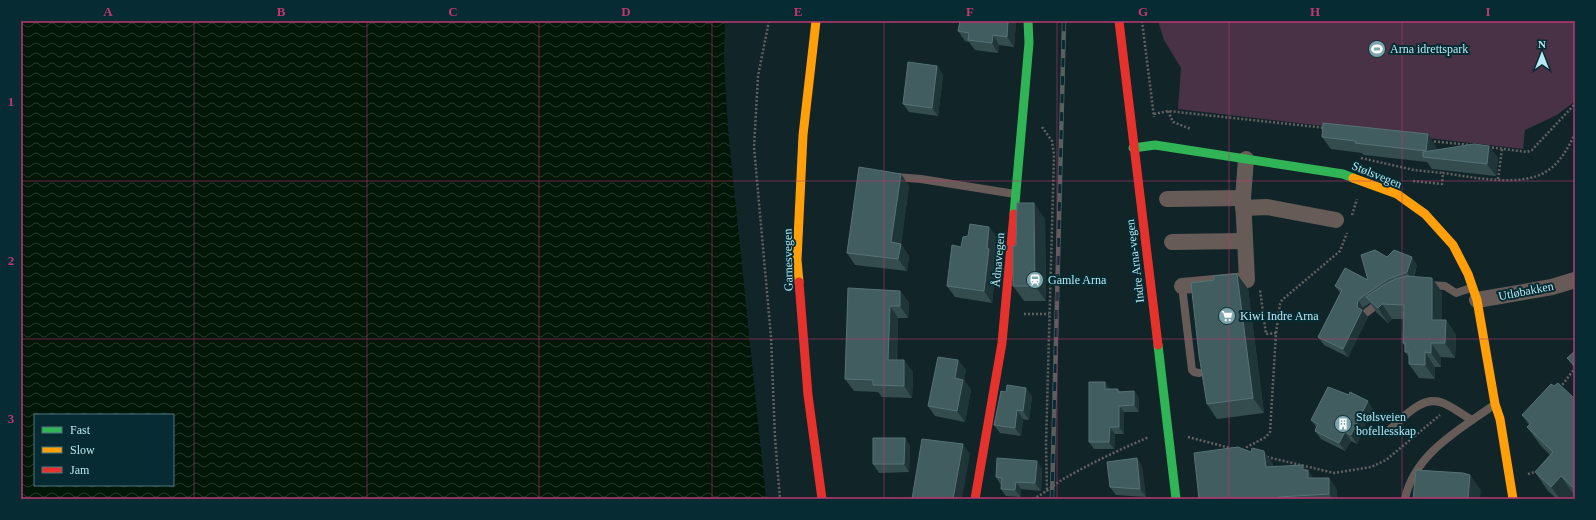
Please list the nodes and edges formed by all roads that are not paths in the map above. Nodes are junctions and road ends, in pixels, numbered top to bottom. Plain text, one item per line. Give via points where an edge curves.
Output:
1 (816, 21) edge
2 (1028, 21) edge
3 (1119, 21) edge
4 (1133, 148) junction
5 (1246, 159) junction
6 (896, 177) edge
7 (1016, 194) junction
8 (1167, 199) dead end
9 (1243, 203) junction
10 (1336, 220) dead end
11 (1245, 241) junction
12 (1172, 242) dead end
13 (1575, 280) edge
14 (1418, 284) edge
15 (1182, 286) joint
16 (1474, 294) junction
17 (1389, 295) edge
18 (1367, 312) edge
19 (1199, 373) edge
20 (1495, 404) junction
21 (1472, 420) junction
22 (1388, 431) dead end
23 (822, 499) edge
24 (975, 499) edge
25 (1176, 499) edge
26 (1405, 499) edge
27 (1513, 499) edge

1 - 23 street, Garnesvegen via 803,135 797,260 808,395
2 - 7 street, Ådnavegen via 1029,43
3 - 4 street, Indre Arna-vegen
4 - 5 street, Stølsvegen via 1155,145
4 - 25 street, Indre Arna-vegen
5 - 9 street
5 - 16 street, Stølsvegen via 1343,174 1397,194 1425,214 1453,245
6 - 7 lane
7 - 24 street, Ådnavegen via 1002,344
8 - 9 street
9 - 10 street
9 - 11 street
11 - 12 street
11 - 15 street via 1247,280
13 - 16 street, Utløbakken via 1552,287
14 - 16 lane via 1445,286 1456,292
15 - 19 lane via 1192,370
16 - 20 street, Stølsvegen
17 - 18 lane
20 - 21 lane
20 - 27 street, Stølsvegen via 1500,419
21 - 22 lane via 1433,400 1420,404
21 - 26 lane via 1436,449 1418,468 1408,485

